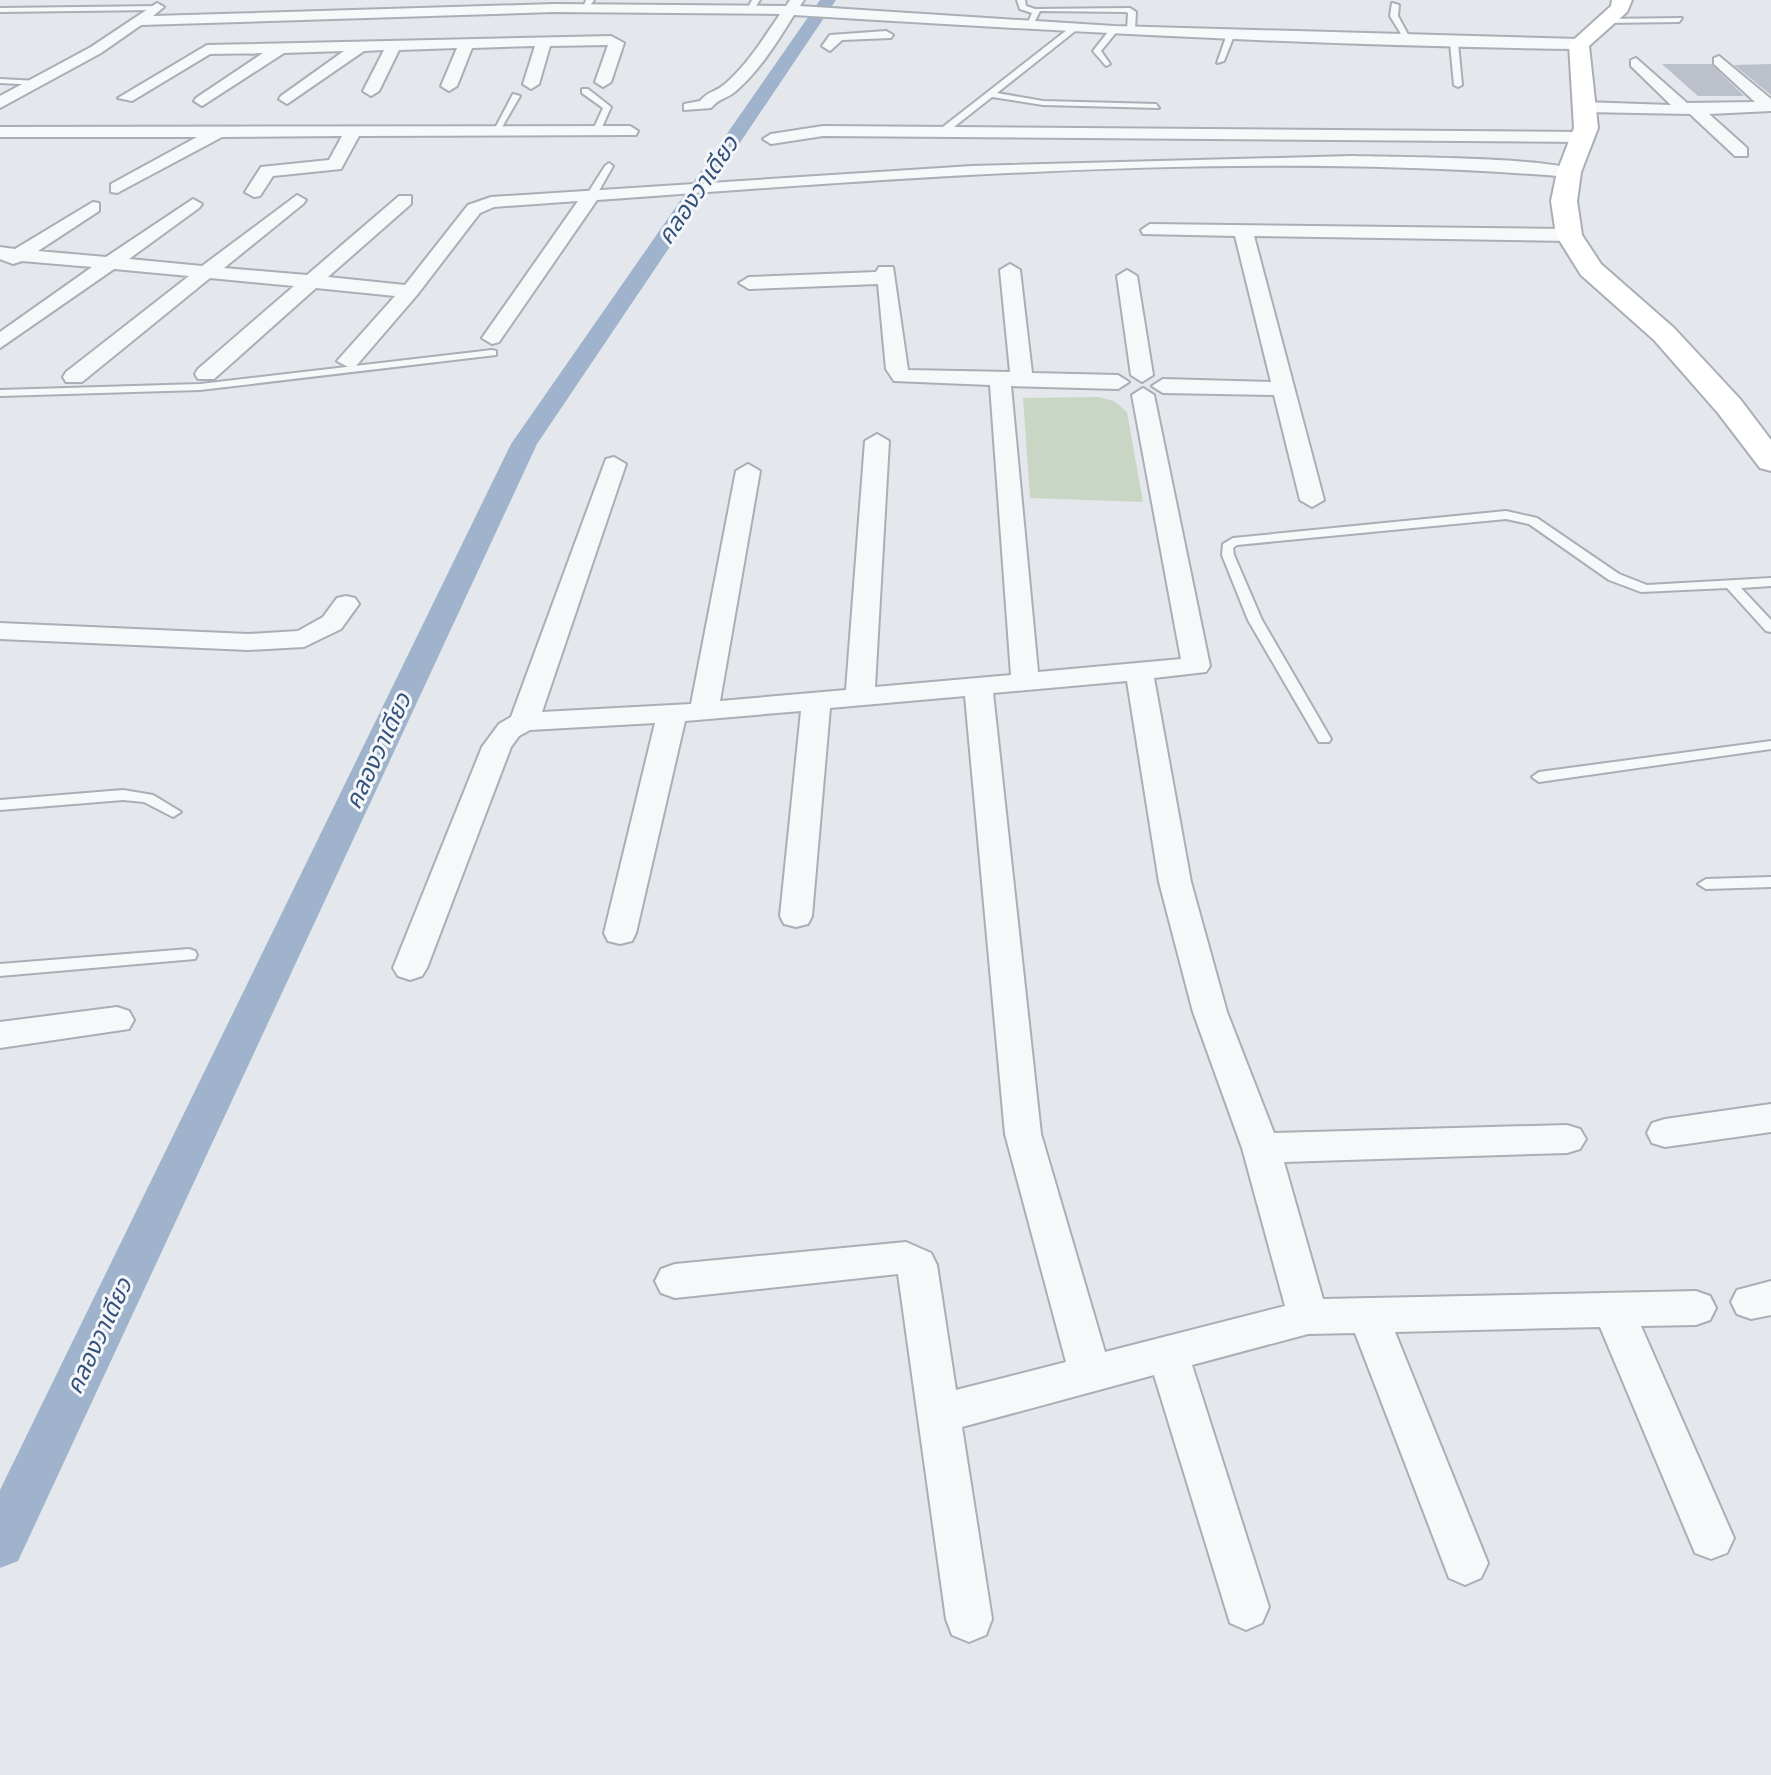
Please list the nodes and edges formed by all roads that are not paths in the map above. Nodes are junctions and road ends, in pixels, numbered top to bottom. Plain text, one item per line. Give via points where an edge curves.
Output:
1 (1021, 0) edge
2 (1622, 0) edge
3 (160, 4) edge
4 (588, 4) edge
5 (682, 4) edge
6 (752, 5) edge
7 (1395, 5) dead end
8 (795, 7) edge
9 (0, 10) edge
10 (393, 13) junction
11 (413, 13) junction
12 (1031, 18) junction
13 (1679, 20) dead end
14 (143, 21) junction
15 (1604, 21) junction
16 (1046, 26) junction
17 (1075, 28) junction
18 (1122, 30) junction
19 (1231, 33) junction
20 (905, 35) dead end
21 (934, 36) dead end
22 (392, 40) junction
23 (1409, 40) junction
24 (544, 41) junction
25 (467, 43) junction
26 (1454, 43) junction
27 (1579, 44) junction
28 (361, 46) junction
29 (830, 46) dead end
30 (281, 48) junction
31 (1220, 61) dead end
32 (1719, 61) dead end
33 (1636, 63) dead end
34 (1106, 64) dead end
35 (0, 81) edge
36 (603, 82) dead end
37 (38, 83) junction
38 (531, 84) dead end
39 (1458, 85) dead end
40 (449, 86) dead end
41 (371, 91) dead end
42 (585, 91) dead end
43 (990, 94) junction
44 (516, 96) dead end
45 (126, 98) dead end
46 (287, 99) dead end
47 (202, 101) dead end
48 (0, 103) edge
49 (1583, 103) junction
50 (1156, 106) dead end
51 (1770, 106) edge
52 (690, 107) dead end
53 (1683, 108) junction
54 (630, 131) dead end
55 (0, 132) edge
56 (353, 132) junction
57 (495, 132) junction
58 (596, 132) junction
59 (942, 132) junction
60 (216, 133) junction
61 (1583, 137) junction
62 (771, 139) dead end
63 (1741, 152) dead end
64 (609, 166) dead end
65 (1026, 168) junction
66 (1569, 172) junction
67 (1036, 184) dead end
68 (117, 188) dead end
69 (254, 192) dead end
70 (591, 196) junction
71 (297, 200) dead end
72 (405, 200) dead end
73 (193, 204) dead end
74 (93, 207) dead end
75 (1568, 229) junction
76 (1150, 230) dead end
77 (1243, 230) junction
78 (9, 254) edge
79 (109, 263) junction
80 (0, 267) edge
81 (1010, 270) dead end
82 (203, 272) junction
83 (1127, 276) dead end
84 (310, 281) junction
85 (749, 283) dead end
86 (410, 291) junction
87 (0, 342) edge
88 (492, 346) joint
89 (348, 361) dead end
90 (206, 374) dead end
91 (74, 377) dead end
92 (1011, 380) junction
93 (1149, 385) junction
94 (1282, 389) junction
95 (0, 393) edge
96 (877, 441) dead end
97 (1771, 461) edge
98 (614, 464) dead end
99 (748, 471) dead end
100 (1312, 500) dead end
101 (1771, 582) edge
102 (1730, 584) junction
103 (346, 604) dead end
104 (1771, 628) edge
105 (0, 631) edge
106 (1139, 671) junction
107 (1025, 682) junction
108 (978, 686) junction
109 (860, 697) junction
110 (816, 701) junction
111 (704, 711) junction
112 (672, 714) junction
113 (524, 722) junction
114 (1324, 739) dead end
115 (1771, 745) edge
116 (1539, 777) dead end
117 (0, 805) edge
118 (173, 812) dead end
119 (1771, 882) edge
120 (1706, 884) dead end
121 (796, 916) dead end
122 (620, 933) dead end
123 (189, 955) dead end
124 (410, 968) dead end
125 (0, 970) edge
126 (117, 1020) dead end
127 (0, 1035) edge
128 (1771, 1118) edge
129 (1665, 1133) dead end
130 (1567, 1139) dead end
131 (1261, 1148) junction
132 (675, 1281) dead end
133 (1696, 1308) dead end
134 (1614, 1312) junction
135 (1308, 1317) junction
136 (1369, 1317) junction
137 (1168, 1354) junction
138 (1090, 1373) junction
139 (938, 1414) junction
140 (1711, 1538) dead end
141 (1465, 1563) dead end
142 (1246, 1607) dead end
143 (969, 1619) dead end

1 - 12 lane
2 - 15 street
3 - 9 lane
3 - 14 street
4 - 5 street
4 - 11 street
5 - 6 street
6 - 8 street
7 - 23 lane via 1394,16
8 - 12 street
8 - 52 street via 755,63 727,91 714,94 705,105
10 - 11 street
10 - 14 street
10 - 22 street via 387,28
11 - 22 street
12 - 16 street
12 - 18 lane via 1043,8 1127,10 1132,12
13 - 15 lane
14 - 37 street
15 - 27 street
16 - 17 street
16 - 21 street via 1027,34
17 - 18 street
17 - 43 lane
18 - 19 street
18 - 34 lane via 1097,51
19 - 23 street
19 - 31 lane
20 - 29 street via 841,36
22 - 25 street
22 - 28 street
22 - 41 street
23 - 26 street
24 - 25 street
24 - 36 street via 616,43
24 - 38 street
25 - 40 street
26 - 27 street
26 - 39 lane
27 - 49 street
28 - 30 street
28 - 46 street
30 - 45 street via 207,50
30 - 47 street
32 - 51 street
33 - 53 street
35 - 37 lane
37 - 48 street
42 - 58 lane via 607,107
43 - 50 lane via 1043,103
43 - 59 lane
44 - 57 lane
49 - 53 street via 1653,111
49 - 61 street
51 - 53 street
53 - 63 street
54 - 58 street
55 - 60 street
56 - 57 street
56 - 60 street
56 - 69 street via 335,165 267,171
57 - 58 street
59 - 61 street
59 - 62 street via 823,131
60 - 68 street
61 - 66 street
64 - 70 lane
65 - 66 street via 1375,161
65 - 67 street
65 - 70 street via 923,182 858,178
66 - 75 street via 1564,201
70 - 86 street via 491,202 474,209
70 - 88 street
71 - 82 street
72 - 84 street
73 - 79 street
74 - 78 street
75 - 77 street
75 - 97 street via 1591,269 1664,334
76 - 77 street
77 - 94 street
78 - 79 street
78 - 80 street
79 - 82 street
79 - 87 street
81 - 92 street
82 - 84 street
82 - 91 street
83 - 93 street
84 - 86 street
84 - 90 street
85 - 92 street via 886,275 902,376
86 - 89 street
88 - 95 lane via 200,387
92 - 93 street via 1118,382 1125,391
92 - 107 street
93 - 94 street
93 - 106 street via 1196,666
94 - 100 street
96 - 109 street
98 - 113 street
99 - 111 street
101 - 102 lane
102 - 104 lane
102 - 114 lane via 1646,589 1614,577 1533,521 1506,515 1233,542 1228,555 1255,620
103 - 105 street via 332,623 304,639 248,642
106 - 107 street
106 - 131 street via 1175,882 1210,1012
107 - 108 street
108 - 109 street
108 - 138 street via 1023,1134
109 - 110 street
110 - 111 street
110 - 121 street
111 - 112 street
112 - 113 street
112 - 122 street
113 - 124 street via 509,730 497,747
115 - 116 lane
117 - 118 lane via 123,795 148,798
119 - 120 lane
123 - 125 lane
126 - 127 street
128 - 129 street
130 - 131 street
131 - 135 street
132 - 139 street via 906,1258 917,1265
133 - 134 street
134 - 136 street
134 - 140 street
135 - 136 street
135 - 137 street
136 - 141 street
137 - 138 street
137 - 142 street
138 - 139 street
139 - 143 street

